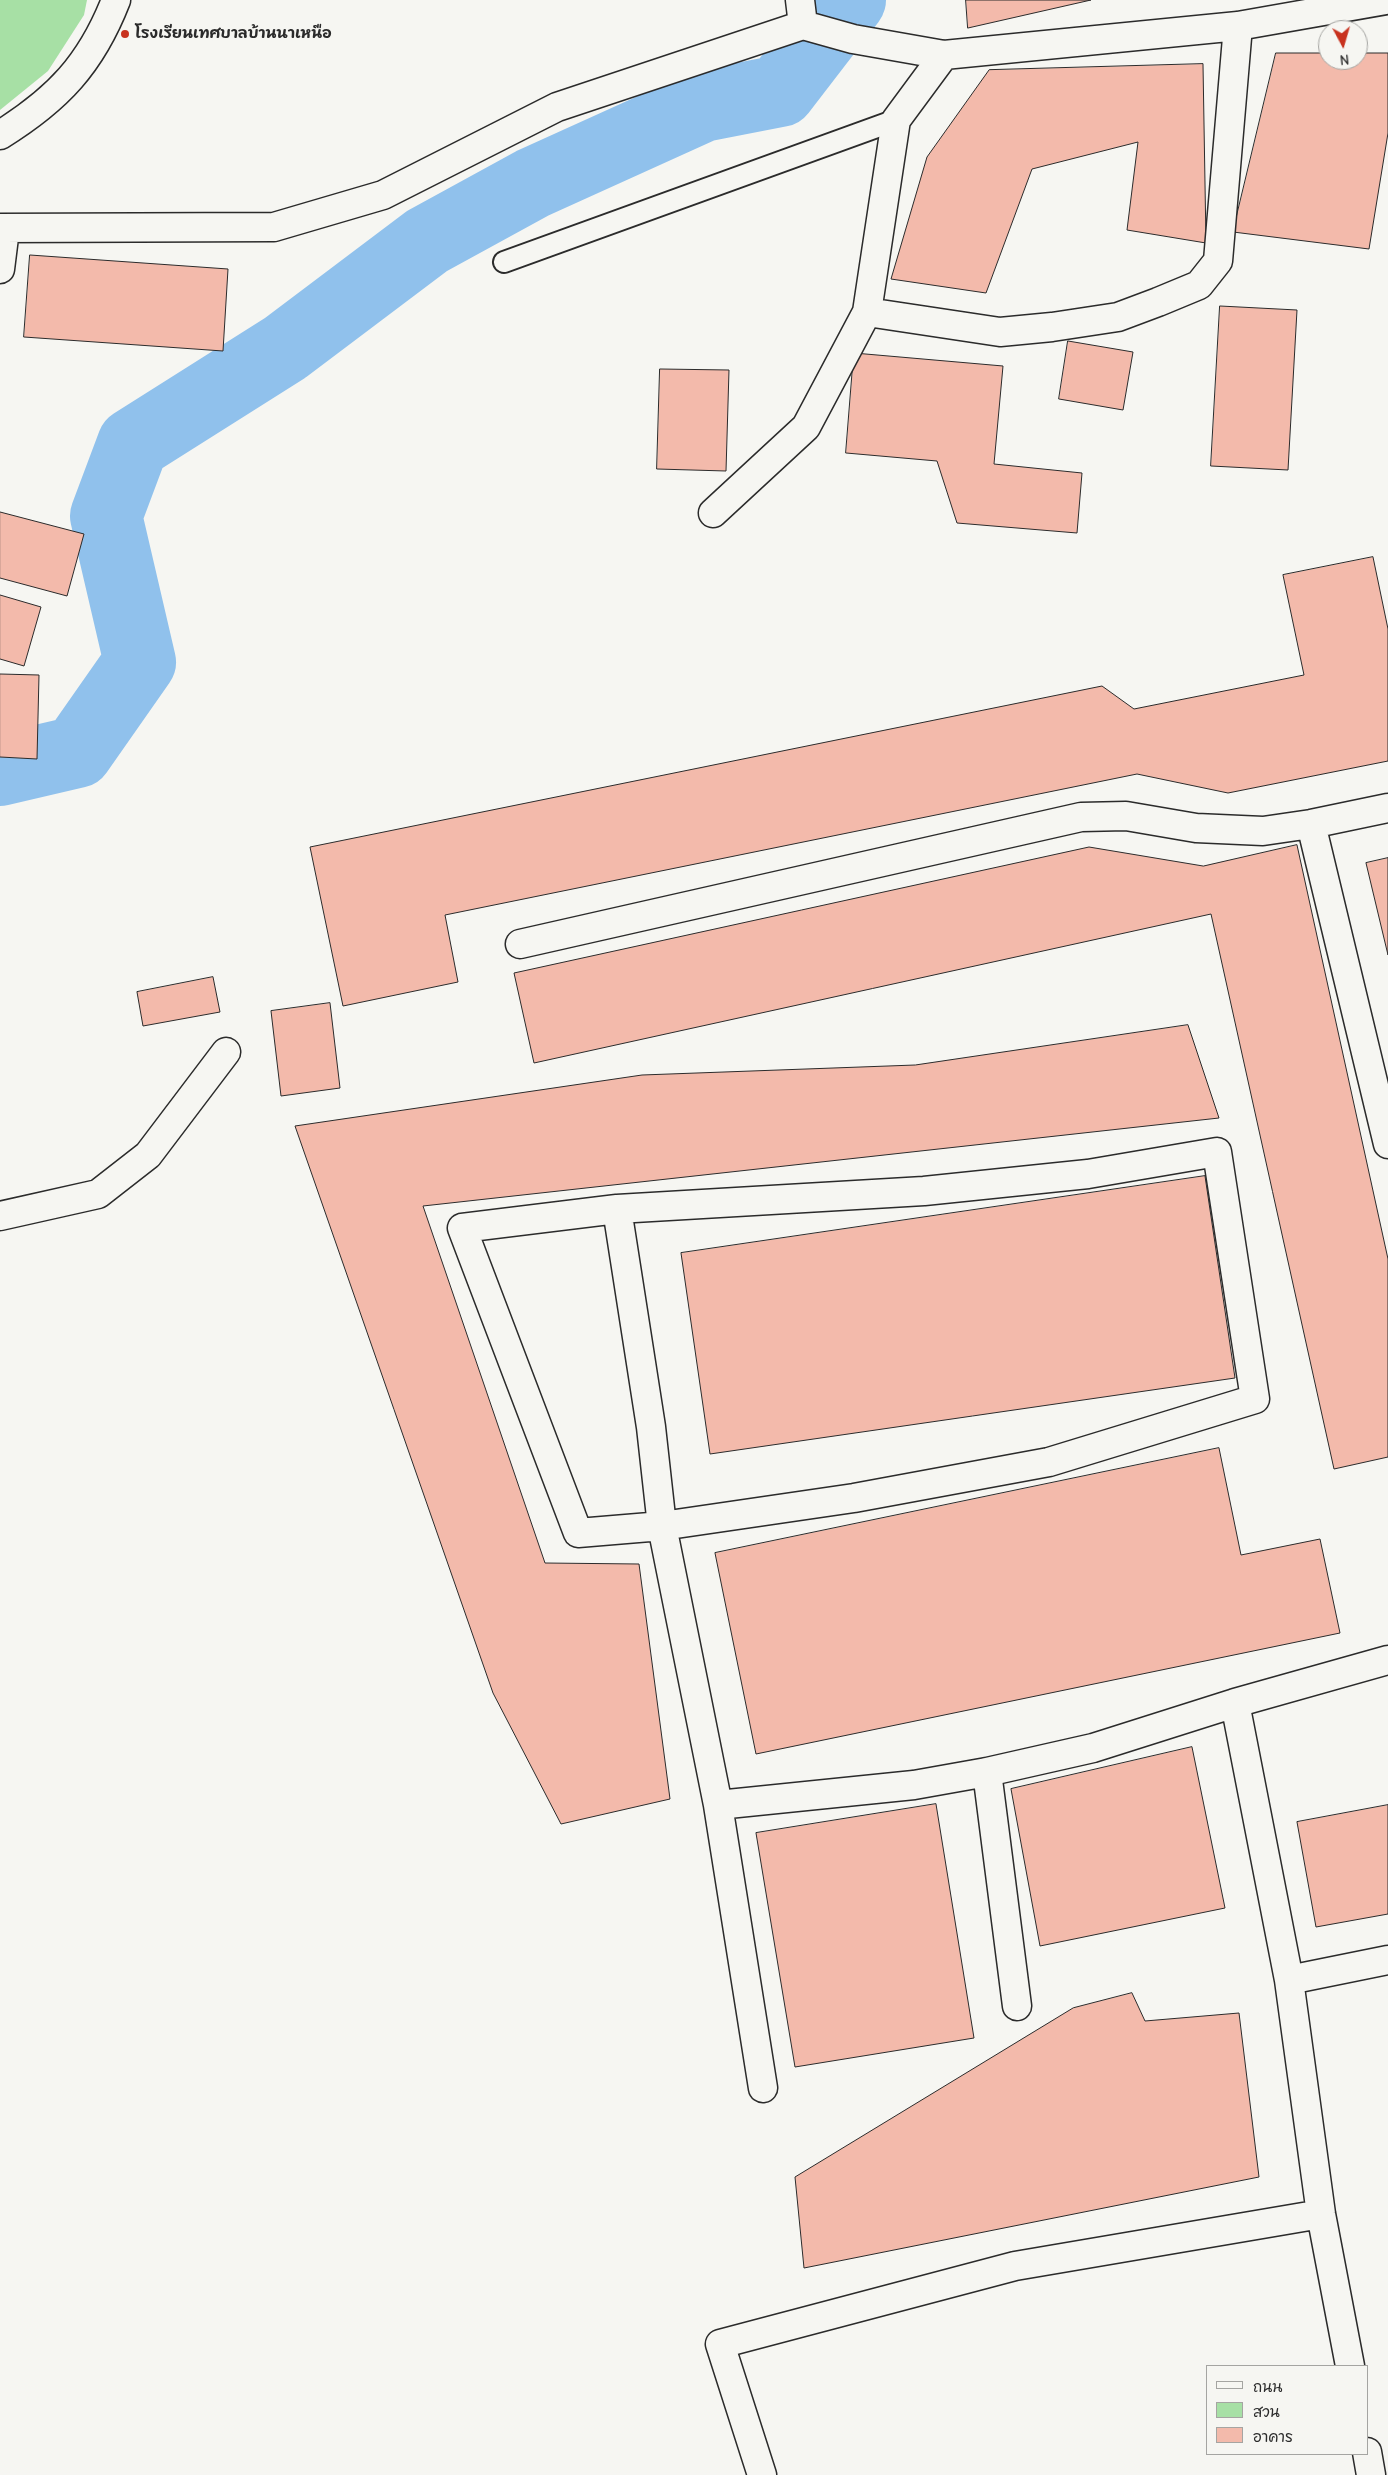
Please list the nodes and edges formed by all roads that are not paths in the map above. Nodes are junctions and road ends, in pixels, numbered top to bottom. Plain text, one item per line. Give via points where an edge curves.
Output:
1 (116, 0) edge
2 (1386, 0) edge
3 (803, 17) edge
4 (1238, 26) junction
5 (944, 55) junction
6 (896, 120) junction
7 (0, 135) edge
8 (2, 228) edge
9 (504, 262) dead end
10 (0, 269) edge
11 (867, 312) junction
12 (713, 513) dead end
13 (1388, 808) edge
14 (1311, 824) junction
15 (520, 944) dead end
16 (226, 1052) dead end
17 (1388, 1144) edge
18 (616, 1209) junction
19 (0, 1216) edge
20 (662, 1526) junction
21 (1388, 1660) edge
22 (1235, 1703) junction
23 (987, 1772) junction
24 (718, 1805) junction
25 (1388, 1960) edge
26 (1289, 1980) junction
27 (1017, 2006) dead end
28 (763, 2088) dead end
29 (1321, 2214) junction
30 (1350, 2365) edge
31 (1368, 2455) edge
32 (762, 2475) edge
33 (1371, 2475) edge

1 - 7 street via 105,29 84,62 58,93
2 - 4 street
3 - 5 street via 853,39
3 - 8 street via 556,107 383,195 274,227
4 - 5 street
4 - 11 street via 1218,262 1199,285 1118,317 1000,332
5 - 6 street
6 - 9 lane
6 - 11 street
8 - 10 street
11 - 12 street via 806,427
13 - 14 street
14 - 15 street via 1263,830 1196,828 1126,816 1081,817
14 - 17 street
16 - 19 street via 148,1154 98,1194
18 - 20 street via 651,1427
18 - 20 street via 462,1228 578,1533
18 - 20 street via 924,1191 1088,1174 1217,1152 1256,1399 1049,1462 854,1498
20 - 24 street
21 - 22 street
22 - 23 street via 1093,1748
22 - 26 street
23 - 24 street via 914,1784
23 - 27 street
24 - 28 street
25 - 26 street
26 - 29 street
29 - 30 street
29 - 32 street via 1015,2266 720,2344
31 - 33 street

